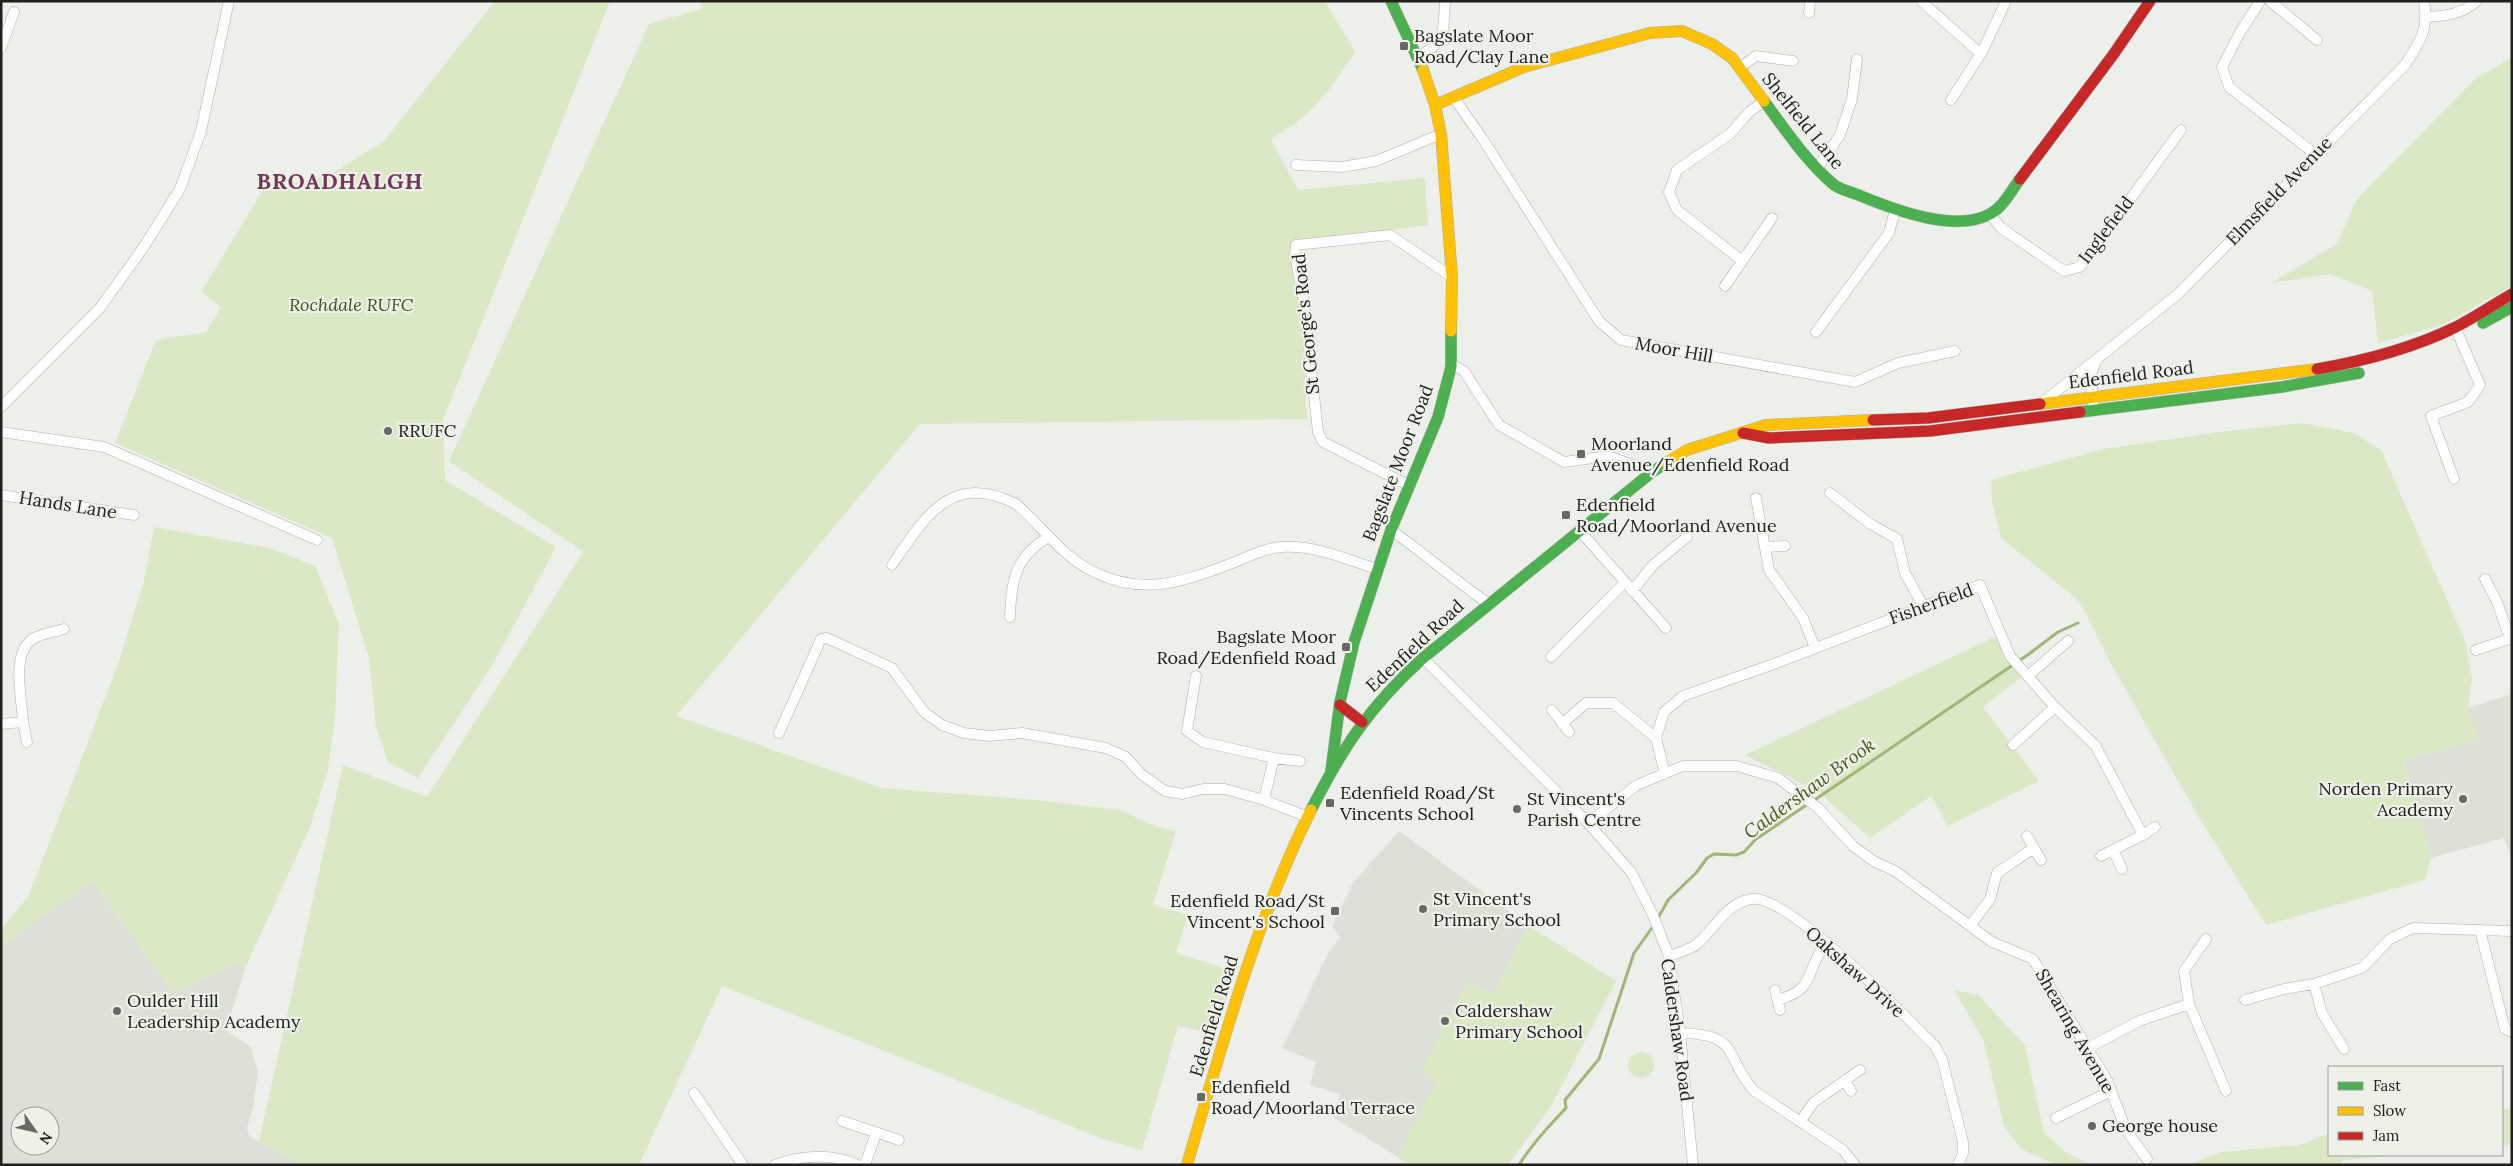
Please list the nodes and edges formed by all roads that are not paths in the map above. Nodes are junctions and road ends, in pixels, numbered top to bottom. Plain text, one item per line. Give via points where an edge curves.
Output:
1 (229, 1) edge
2 (1391, 1) edge
3 (1445, 1) edge
4 (1810, 1) edge
5 (1921, 1) edge
6 (2006, 1) edge
7 (2150, 1) edge
8 (2260, 1) edge
9 (2270, 1) edge
10 (2424, 1) edge
11 (2477, 1) edge
12 (14, 12) dead end
13 (1809, 13) dead end
14 (2427, 17) junction
15 (2317, 40) dead end
16 (1, 48) edge
17 (1981, 54) junction
18 (1418, 56) junction
19 (1857, 60) dead end
20 (1792, 62) dead end
21 (1739, 68) junction
22 (1454, 98) junction
23 (1951, 100) dead end
24 (1763, 102) junction
25 (1435, 105) junction
26 (2181, 130) dead end
27 (1441, 134) junction
28 (2315, 154) junction
29 (1296, 165) dead end
30 (1817, 169) junction
31 (1895, 210) junction
32 (1990, 214) junction
33 (1772, 218) dead end
34 (1741, 260) junction
35 (1452, 277) junction
36 (1725, 286) dead end
37 (2512, 294) edge
38 (2512, 307) edge
39 (1816, 332) dead end
40 (2457, 332) junction
41 (1956, 351) dead end
42 (2098, 359) junction
43 (1451, 367) junction
44 (2092, 398) junction
45 (2043, 403) junction
46 (1, 407) edge
47 (2094, 411) junction
48 (1873, 420) junction
49 (1, 432) edge
50 (1740, 432) junction
51 (1872, 433) junction
52 (1652, 472) junction
53 (2454, 479) dead end
54 (1410, 486) junction
55 (1830, 493) dead end
56 (1, 495) edge
57 (1756, 498) dead end
58 (134, 515) dead end
59 (1391, 530) junction
60 (1579, 530) junction
61 (1049, 536) junction
62 (1687, 537) dead end
63 (317, 540) dead end
64 (1784, 546) dead end
65 (1765, 547) junction
66 (892, 565) dead end
67 (1377, 569) junction
68 (2485, 578) dead end
69 (1625, 582) junction
70 (1632, 590) junction
71 (1488, 603) junction
72 (1923, 606) junction
73 (1010, 617) dead end
74 (1666, 628) dead end
75 (64, 629) dead end
76 (2511, 639) edge
77 (2068, 641) dead end
78 (1815, 648) junction
79 (2476, 650) dead end
80 (1551, 656) dead end
81 (1423, 658) junction
82 (2026, 671) junction
83 (1196, 676) dead end
84 (1340, 705) junction
85 (2055, 707) junction
86 (1552, 710) dead end
87 (24, 722) junction
88 (1362, 722) junction
89 (1, 724) edge
90 (779, 733) dead end
91 (1656, 738) junction
92 (27, 742) dead end
93 (2013, 745) dead end
94 (1274, 758) junction
95 (1300, 761) dead end
96 (1331, 771) junction
97 (1665, 774) junction
98 (1264, 800) junction
99 (1308, 817) junction
100 (1588, 823) junction
101 (2155, 827) dead end
102 (2143, 835) junction
103 (2027, 836) dead end
104 (2034, 848) junction
105 (2112, 850) junction
106 (2101, 856) dead end
107 (2041, 860) dead end
108 (2122, 869) dead end
109 (1970, 926) junction
110 (2480, 930) junction
111 (2512, 931) edge
112 (2206, 939) dead end
113 (1827, 942) junction
114 (1669, 956) junction
115 (2314, 984) junction
116 (1778, 1000) dead end
117 (2245, 1000) dead end
118 (2189, 1004) junction
119 (2512, 1032) edge
120 (1680, 1033) junction
121 (2088, 1048) junction
122 (2344, 1048) dead end
123 (1860, 1070) dead end
124 (1845, 1080) junction
125 (1851, 1091) dead end
126 (2111, 1091) junction
127 (2226, 1091) dead end
128 (694, 1093) dead end
129 (2056, 1118) dead end
130 (842, 1121) dead end
131 (1800, 1122) junction
132 (876, 1133) junction
133 (899, 1140) dead end
134 (2147, 1159) dead end
135 (743, 1165) edge
136 (775, 1165) edge
137 (858, 1165) edge
138 (865, 1165) edge
139 (1187, 1165) edge
140 (1693, 1165) edge
141 (1855, 1165) edge
142 (1958, 1165) edge

1 - 46 street via 202,131 180,189 144,248 100,308
2 - 18 main road, Bagslate Moor Road
3 - 18 street via 1443,32 1433,49
4 - 13 street
5 - 17 street
6 - 17 street
7 - 32 main road, Shelfield Lane via 2068,116 1999,207
8 - 28 street via 2222,67 2229,88
9 - 15 street
10 - 14 street, Elmsfield Avenue
11 - 14 street via 2468,9 2449,16
12 - 16 street
14 - 28 street, Elmsfield Avenue via 2421,40 2405,65
17 - 23 street
18 - 25 main road, Bagslate Moor Road
19 - 30 street via 1852,99 1840,135
20 - 21 street via 1756,56
21 - 22 main road, Shelfield Lane via 1732,58 1712,44 1682,31 1650,34 1524,67
21 - 24 main road, Shelfield Lane
22 - 25 main road, Shelfield Lane
22 - 41 street, Moor Hill via 1599,321 1621,340 1855,382 1898,362
24 - 30 main road, Shelfield Lane
24 - 34 street via 1749,112 1730,134 1677,170 1670,192 1676,210
25 - 27 main road, Bagslate Moor Road
26 - 32 street, Inglefield via 2080,267 2064,271 2001,228
27 - 29 street via 1376,161 1342,167
27 - 35 main road, Bagslate Moor Road
28 - 42 street, Elmsfield Avenue via 2178,294
30 - 31 main road, Shelfield Lane via 1834,186
31 - 32 main road, Shelfield Lane via 1968,221
31 - 39 street via 1889,233
33 - 34 street
34 - 36 street
35 - 43 main road, Bagslate Moor Road
35 - 54 street, St George's Road via 1390,235 1296,245 1318,432 1323,442
37 - 40 main road, Edenfield Road
38 - 40 main road, Edenfield Road
40 - 44 main road, Edenfield Road via 2356,362 2280,375
40 - 47 main road, Edenfield Road via 2357,373 2282,387
40 - 53 street via 2480,385 2468,402 2431,416
42 - 44 street via 2091,374
42 - 45 street, Elmsfield Avenue
43 - 52 street via 1464,371 1498,425 1564,462 1608,456
43 - 54 main road, Bagslate Moor Road via 1438,417
44 - 45 main road, Edenfield Road
44 - 47 street
45 - 48 main road, Edenfield Road via 1928,418
47 - 51 main road, Edenfield Road via 1930,431
48 - 50 main road, Edenfield Road via 1766,425
48 - 51 main road
49 - 63 street via 104,447
50 - 51 main road, Edenfield Road via 1770,438
50 - 52 main road, Edenfield Road via 1687,450
52 - 60 main road, Edenfield Road
54 - 59 main road, Bagslate Moor Road
55 - 72 street via 1869,523 1897,539 1905,573
56 - 58 street, Hands Lane
57 - 65 street
59 - 67 main road, Bagslate Moor Road
59 - 71 street
60 - 69 street
60 - 71 main road, Edenfield Road
61 - 66 street via 1027,513 1005,498 977,492 960,494 946,499 930,513
61 - 67 street via 1072,559 1096,573 1149,585 1186,581 1262,551 1282,547 1330,553
61 - 73 street via 1029,553 1014,575
62 - 70 street via 1653,565
64 - 65 street
65 - 78 street via 1770,570 1803,618
67 - 84 main road, Bagslate Moor Road via 1354,642
68 - 76 street via 2498,602
69 - 70 street
69 - 80 street
70 - 74 street
71 - 81 main road, Edenfield Road
72 - 78 street, Fisherfield
72 - 82 street, Fisherfield via 1980,584 2010,656
75 - 87 street via 32,640 20,656
76 - 79 street
77 - 82 street via 2062,645 2062,655
78 - 91 street, Fisherfield via 1683,696 1664,712
81 - 88 main road, Edenfield Road via 1391,687
81 - 100 street, Caldershaw Road
82 - 85 street, Fisherfield
83 - 94 street via 1187,731 1203,742
84 - 88 main road
84 - 96 main road, Bagslate Moor Road
85 - 93 street
85 - 102 street, Fisherfield via 2095,745
86 - 91 street via 1566,728 1586,703 1613,703
87 - 89 street
87 - 92 street
88 - 96 main road, Edenfield Road
90 - 98 street via 817,646 821,639 827,638 892,668 924,712 942,725 964,733 988,736 1022,733 1106,748 1126,757 1141,774 1165,791 1182,794 1203,789 1225,789
91 - 97 street
94 - 95 street
94 - 98 street
96 - 99 main road, Edenfield Road
97 - 100 street, Shearing Avenue via 1637,785
97 - 109 street, Shearing Avenue via 1684,766 1738,766 1778,778 1818,808 1853,846 1895,871
98 - 99 street
99 - 139 main road, Edenfield Road via 1273,895 1232,1011
100 - 114 street, Caldershaw Road via 1631,872
101 - 102 street
102 - 105 street
103 - 104 street
104 - 107 street
104 - 109 street via 1997,873 1990,899
105 - 106 street
105 - 108 street
109 - 121 street, Shearing Avenue via 1992,942 2033,959
110 - 111 street
110 - 115 street via 2413,928 2390,939 2362,968
110 - 119 street via 2505,1029
112 - 118 street via 2184,971
113 - 114 street, Oakshaw Drive via 1776,905 1753,898 1732,906 1696,946
113 - 116 street via 1814,961 1805,986 1798,993
113 - 142 street, Oakshaw Drive via 1935,1046 1942,1059 1963,1142
114 - 120 street, Caldershaw Road
115 - 117 street
115 - 122 street via 2322,1013
118 - 121 street via 2139,1022
118 - 127 street
120 - 131 street via 1706,1033 1718,1039 1734,1056 1744,1080 1754,1091
120 - 140 street, Caldershaw Road
121 - 126 street, Shearing Avenue
123 - 124 street
124 - 125 street
124 - 131 street via 1814,1102
126 - 129 street
126 - 134 street, Shearing Avenue via 2126,1130
128 - 135 street
130 - 132 street
131 - 141 street via 1843,1150
132 - 133 street
132 - 138 street
136 - 137 street via 792,1158 823,1156

